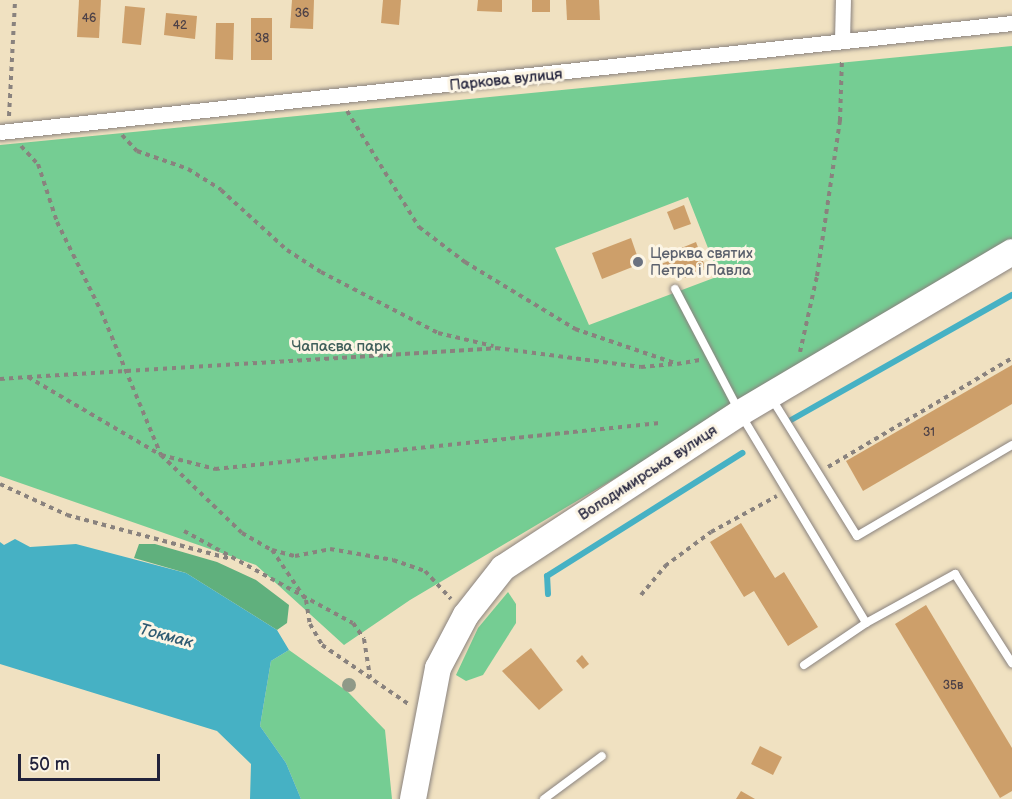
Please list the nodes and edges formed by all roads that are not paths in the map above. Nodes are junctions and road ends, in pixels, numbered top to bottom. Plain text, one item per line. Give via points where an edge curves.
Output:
1 (843, 0) edge
2 (1012, 23) edge
3 (842, 40) junction
4 (4, 132) edge
5 (1012, 252) edge
6 (675, 289) dead end
7 (770, 395) junction
8 (740, 413) junction
9 (1012, 445) edge
10 (866, 623) junction
11 (1012, 663) edge
12 (804, 665) dead end
13 (602, 756) dead end
14 (413, 799) edge
15 (544, 799) edge

1 - 3 street
2 - 3 street, Паркова вулиця
3 - 4 street, Паркова вулиця
5 - 7 main road, Володимирська вулиця
6 - 8 lane
7 - 8 main road, Володимирська вулиця
7 - 9 lane via 857,536
8 - 10 lane
8 - 14 main road, Володимирська вулиця via 503,568 466,615 438,668
10 - 11 lane via 955,574
10 - 12 lane
13 - 15 lane

